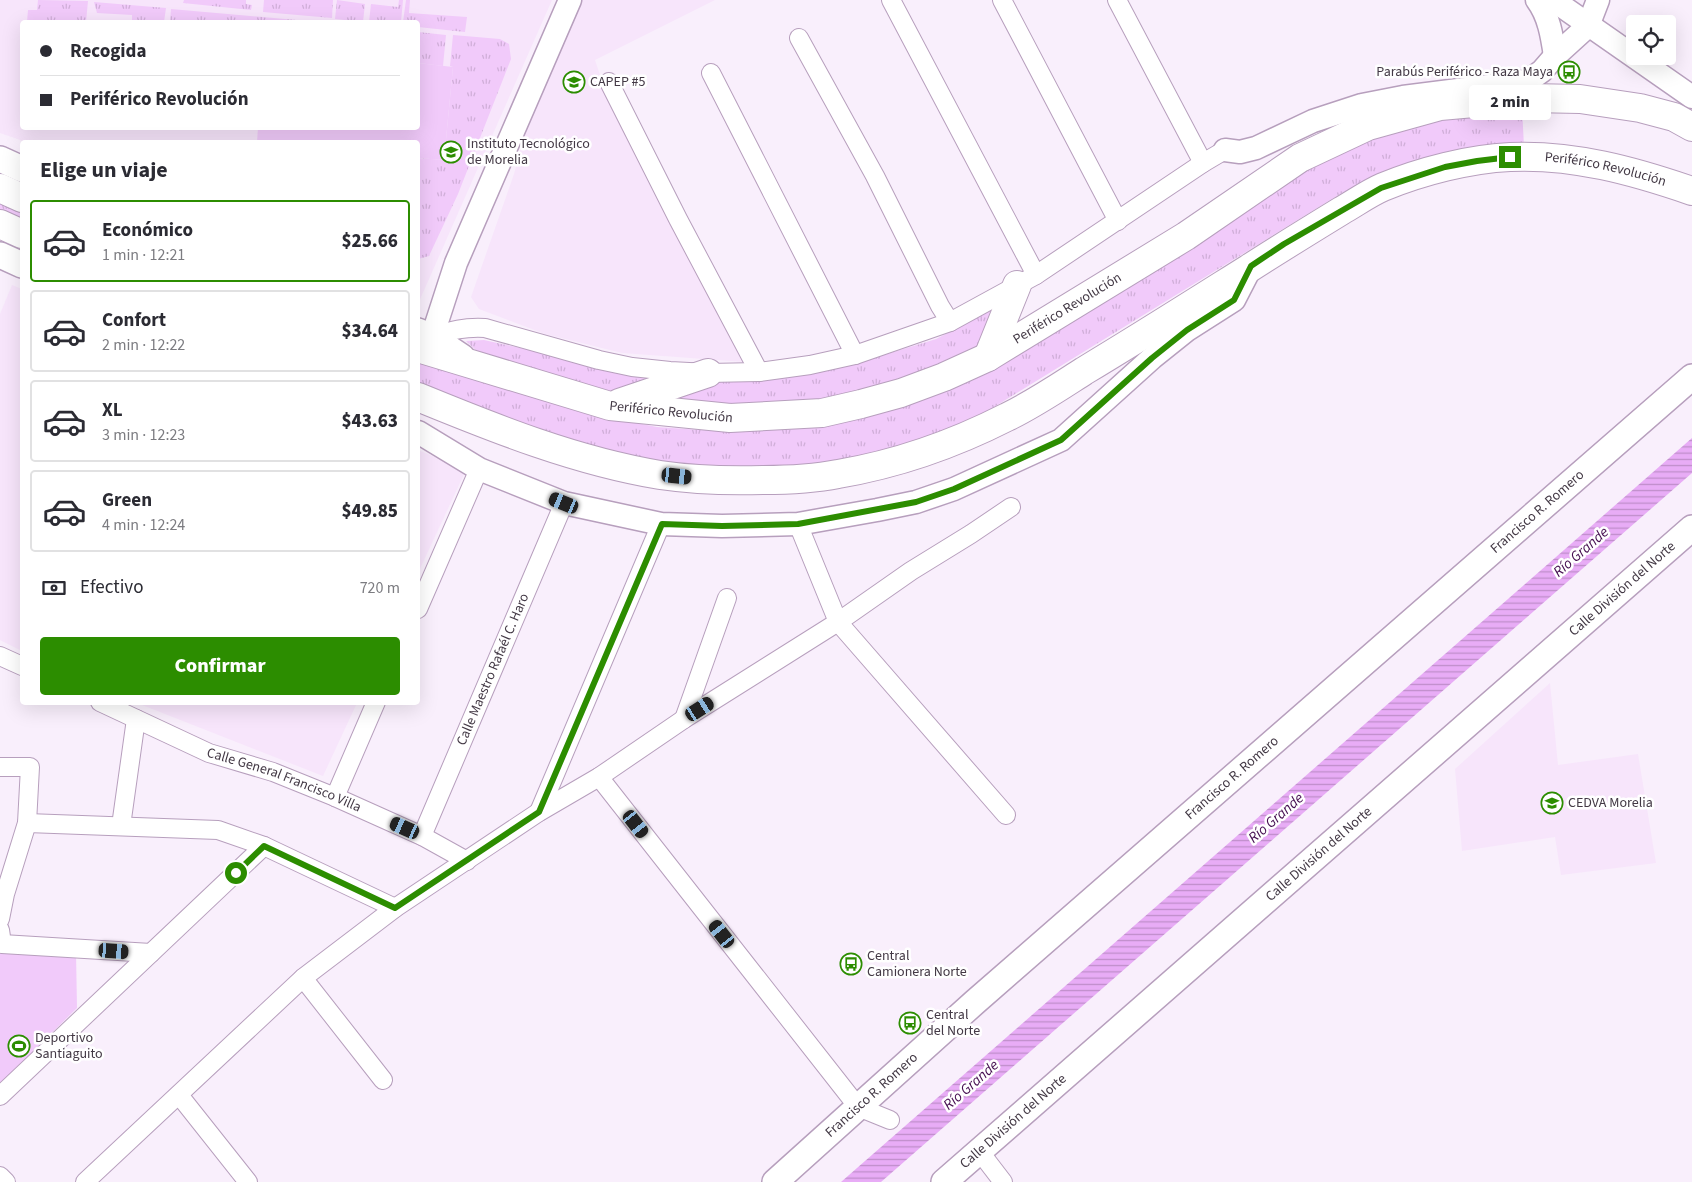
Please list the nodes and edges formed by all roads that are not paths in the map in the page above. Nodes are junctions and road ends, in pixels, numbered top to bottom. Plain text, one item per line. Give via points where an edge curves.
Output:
1 (570, 0) edge
2 (891, 0) edge
3 (1002, 0) edge
4 (1117, 0) edge
5 (1537, 0) edge
6 (1552, 0) edge
7 (1598, 0) edge
8 (1588, 26) junction
9 (799, 38) dead end
10 (1555, 56) junction
11 (711, 73) dead end
12 (1528, 81) junction
13 (609, 82) dead end
14 (1690, 90) edge
15 (1440, 106) junction
16 (1692, 127) edge
17 (1225, 150) joint
18 (0, 159) edge
19 (1203, 162) junction
20 (20, 168) edge
21 (0, 188) edge
22 (1692, 191) edge
23 (20, 197) edge
24 (1118, 221) junction
25 (0, 224) edge
26 (20, 233) edge
27 (0, 255) edge
28 (20, 264) edge
29 (1251, 266) junction
30 (1027, 280) junction
31 (950, 322) junction
32 (422, 339) edge
33 (855, 355) junction
34 (988, 357) junction
35 (759, 372) junction
36 (708, 373) junction
37 (1692, 377) edge
38 (424, 401) edge
39 (610, 406) junction
40 (420, 433) edge
41 (479, 470) junction
42 (564, 503) junction
43 (1011, 507) dead end
44 (662, 524) junction
45 (798, 524) junction
46 (1692, 528) edge
47 (727, 598) dead end
48 (420, 604) edge
49 (838, 622) junction
50 (0, 656) edge
51 (20, 665) edge
52 (106, 705) edge
53 (375, 705) edge
54 (684, 719) junction
55 (136, 720) junction
56 (0, 766) edge
57 (599, 777) junction
58 (335, 797) junction
59 (539, 812) junction
60 (1006, 815) dead end
61 (27, 823) junction
62 (121, 826) junction
63 (422, 836) junction
64 (264, 846) junction
65 (466, 861) junction
66 (2, 894) edge
67 (395, 908) junction
68 (0, 920) edge
69 (1, 937) edge
70 (151, 953) junction
71 (303, 978) junction
72 (383, 1080) dead end
73 (179, 1094) junction
74 (0, 1096) edge
75 (858, 1107) junction
76 (890, 1120) dead end
77 (980, 1152) junction
78 (0, 1176) edge
79 (6, 1182) edge
80 (85, 1182) edge
81 (248, 1182) edge
82 (775, 1182) edge
83 (944, 1182) edge
84 (1003, 1182) edge

1 - 32 street
2 - 30 street
3 - 24 street
4 - 19 street
5 - 10 street via 1550,28
6 - 8 street
7 - 8 street
8 - 10 street
8 - 14 street
9 - 31 street
10 - 12 street
11 - 33 street
12 - 15 street
12 - 17 street via 1362,105 1313,121 1256,148 1240,152
13 - 35 street
15 - 16 highway, Periférico Revolución via 1530,98 1580,99 1640,108 1674,117
15 - 34 highway, Periférico Revolución via 1368,126 1300,158 1186,236
17 - 19 street
18 - 20 main road
19 - 24 street
21 - 23 highway
22 - 29 highway, Periférico Revolución via 1646,175 1575,161 1510,157 1477,161 1445,167 1381,188
24 - 30 street
25 - 26 highway
27 - 28 main road
29 - 38 highway, Periférico Revolución via 1008,417 921,454 836,475 795,480 707,480 661,475 572,454
29 - 45 street via 1234,300 1187,330 1152,358 1061,440 954,489 916,502
30 - 31 street
30 - 34 highway
31 - 33 street
32 - 36 street via 456,329 485,328 632,367
32 - 39 highway, Periférico Revolución via 474,366
33 - 35 street
34 - 39 highway, Periférico Revolución via 901,393 822,412 730,418
35 - 36 street
36 - 39 highway
37 - 75 main road, Francisco R. Romero
40 - 41 street
41 - 42 street
41 - 48 street
42 - 44 street
42 - 63 street, Calle Maestro Rafaél C. Haro
43 - 49 street
44 - 45 street
44 - 59 street
45 - 49 street
46 - 77 main road, Calle División del Norte
47 - 54 street
49 - 54 street
49 - 60 street
50 - 51 street
52 - 55 street, Calle General Francisco Villa
53 - 58 street
54 - 57 street
55 - 58 street, Calle General Francisco Villa via 209,753 273,772
55 - 62 street
56 - 61 street via 30,767
57 - 59 street
57 - 75 street
58 - 63 street, Calle General Francisco Villa
59 - 65 street
61 - 62 street
61 - 66 street
62 - 64 street via 218,830
63 - 65 street, Calle General Francisco Villa
64 - 67 street
64 - 70 street
65 - 67 street
66 - 68 street
67 - 71 street
69 - 70 street
70 - 74 street
71 - 72 street
71 - 73 street
73 - 80 street
73 - 81 street
75 - 76 street
75 - 82 main road, Francisco R. Romero
77 - 83 main road, Calle División del Norte
77 - 84 street
78 - 79 street

